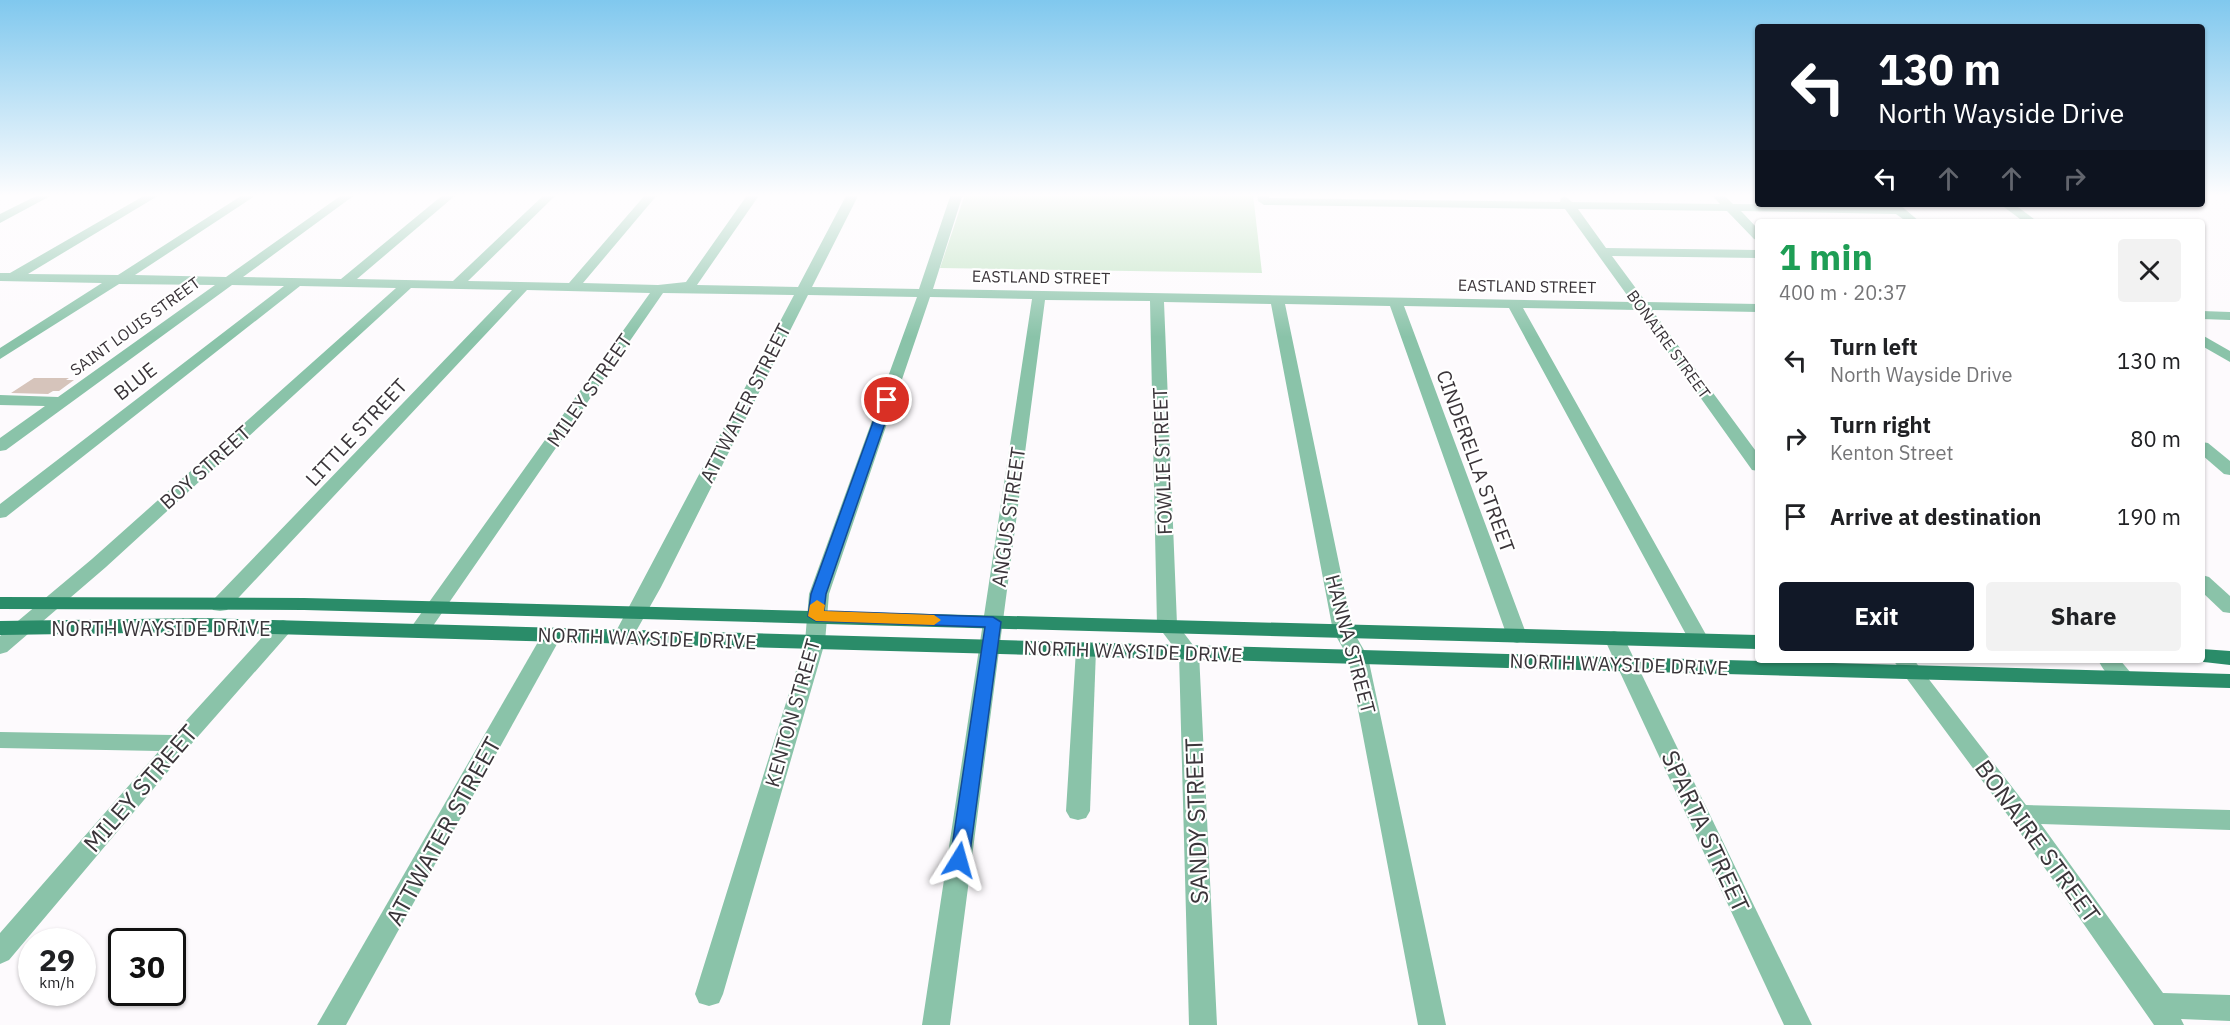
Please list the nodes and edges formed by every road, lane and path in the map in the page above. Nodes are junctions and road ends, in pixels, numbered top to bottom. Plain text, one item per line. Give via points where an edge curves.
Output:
1 (69, 242) edge
2 (177, 242) edge
3 (284, 242) edge
4 (393, 242) edge
5 (501, 242) edge
6 (611, 242) edge
7 (721, 242) edge
8 (828, 242) edge
9 (942, 242) edge
10 (1595, 242) edge
11 (1602, 252) junction
12 (1755, 254) edge
13 (4, 278) edge
14 (118, 280) junction
15 (230, 281) junction
16 (296, 283) junction
17 (344, 283) junction
18 (407, 285) junction
19 (456, 285) junction
20 (523, 287) junction
21 (573, 287) junction
22 (660, 288) junction
23 (803, 291) junction
24 (925, 293) junction
25 (1039, 295) junction
26 (1157, 296) junction
27 (1277, 299) junction
28 (1396, 302) junction
29 (1513, 303) junction
30 (1641, 305) junction
31 (1755, 308) edge
32 (2205, 315) edge
33 (2230, 316) edge
34 (2205, 341) edge
35 (0, 354) edge
36 (2230, 358) edge
37 (0, 400) edge
38 (62, 402) junction
39 (0, 446) edge
40 (1751, 446) edge
41 (2205, 451) edge
42 (2230, 470) edge
43 (0, 513) edge
44 (2205, 584) edge
45 (0, 603) edge
46 (50, 604) junction
47 (304, 604) junction
48 (220, 605) junction
49 (436, 607) junction
50 (2230, 607) edge
51 (636, 613) junction
52 (816, 616) junction
53 (993, 622) junction
54 (1167, 625) junction
55 (283, 627) junction
56 (0, 628) edge
57 (22, 628) junction
58 (419, 631) junction
59 (1343, 631) junction
60 (552, 635) junction
61 (1517, 636) junction
62 (623, 637) junction
63 (1614, 638) junction
64 (1699, 640) junction
65 (815, 642) junction
66 (1755, 642) edge
67 (0, 647) edge
68 (990, 647) junction
69 (1086, 650) junction
70 (1189, 653) junction
71 (2205, 656) edge
72 (1358, 657) junction
73 (2230, 658) edge
74 (2111, 663) edge
75 (1628, 665) junction
76 (1908, 666) edge
77 (2125, 679) junction
78 (2230, 681) edge
79 (0, 740) edge
80 (179, 743) junction
81 (1078, 812) dead end
82 (2020, 814) junction
83 (2230, 820) edge
84 (0, 952) edge
85 (709, 994) dead end
86 (2230, 1008) edge
87 (2163, 1015) edge
88 (332, 1025) edge
89 (936, 1025) edge
90 (1203, 1025) edge
91 (1432, 1025) edge
92 (1798, 1025) edge

1 - 13 street
2 - 14 street
3 - 15 street, SAINT LOUIS STREET
4 - 17 street
5 - 19 street
6 - 21 street
7 - 22 street via 690,286
8 - 23 street, ATTWATER STREET
9 - 24 street, KENTON STREET
10 - 11 street, BONAIRE STREET
11 - 12 street
11 - 30 street, BONAIRE STREET
13 - 14 street, EASTLAND STREET
14 - 15 street, EASTLAND STREET
14 - 35 street
15 - 16 street, EASTLAND STREET
15 - 38 street, SAINT LOUIS STREET
16 - 17 street, EASTLAND STREET
16 - 43 street, BLUE
17 - 18 street, EASTLAND STREET
18 - 19 street, EASTLAND STREET
18 - 46 street, BOY STREET
19 - 20 street, EASTLAND STREET
20 - 21 street, EASTLAND STREET
20 - 48 street, LITTLE STREET
21 - 22 street, EASTLAND STREET
22 - 23 street, EASTLAND STREET
22 - 49 street, MILEY STREET
23 - 24 street, EASTLAND STREET
23 - 51 street, ATTWATER STREET
24 - 25 street, EASTLAND STREET
24 - 52 street, KENTON STREET via 819,594
25 - 26 street, EASTLAND STREET
25 - 53 street, ANGUS STREET
26 - 27 street, EASTLAND STREET
26 - 54 street, FOWLIE STREET
27 - 28 street, EASTLAND STREET
27 - 59 street, HANNA STREET
28 - 29 street, EASTLAND STREET
28 - 61 street, CINDERELLA STREET
29 - 30 street, EASTLAND STREET
29 - 64 street
30 - 31 street, EASTLAND STREET
30 - 40 street, BONAIRE STREET
32 - 33 street
34 - 36 street
37 - 38 street
38 - 39 street, SAINT LOUIS STREET
41 - 42 street
44 - 50 street
45 - 46 main road, NORTH WAYSIDE DRIVE
46 - 48 main road, NORTH WAYSIDE DRIVE
46 - 57 street, BOY STREET
47 - 48 main road, NORTH WAYSIDE DRIVE
47 - 49 main road, NORTH WAYSIDE DRIVE
47 - 55 main road
49 - 51 main road, NORTH WAYSIDE DRIVE
49 - 58 street, MILEY STREET
51 - 52 main road, NORTH WAYSIDE DRIVE
51 - 62 street, ATTWATER STREET
52 - 53 main road, NORTH WAYSIDE DRIVE
52 - 65 street, KENTON STREET
53 - 54 main road, NORTH WAYSIDE DRIVE
53 - 68 street, ANGUS STREET
54 - 59 main road, NORTH WAYSIDE DRIVE
54 - 70 street
55 - 57 main road, NORTH WAYSIDE DRIVE
55 - 58 main road, NORTH WAYSIDE DRIVE
55 - 80 street, MILEY STREET
56 - 57 main road, NORTH WAYSIDE DRIVE
57 - 67 street, BOY STREET
58 - 60 main road, NORTH WAYSIDE DRIVE
59 - 61 main road, NORTH WAYSIDE DRIVE
59 - 72 street, HANNA STREET
60 - 62 main road, NORTH WAYSIDE DRIVE
60 - 88 street, ATTWATER STREET
61 - 63 main road, NORTH WAYSIDE DRIVE
62 - 65 main road, NORTH WAYSIDE DRIVE
63 - 64 main road, NORTH WAYSIDE DRIVE
63 - 75 street, SPARTA STREET
64 - 66 main road, NORTH WAYSIDE DRIVE
65 - 68 main road, NORTH WAYSIDE DRIVE
65 - 85 street, KENTON STREET
68 - 69 main road, NORTH WAYSIDE DRIVE
68 - 89 street, ANGUS STREET
69 - 70 main road, NORTH WAYSIDE DRIVE
69 - 81 street
70 - 72 main road, NORTH WAYSIDE DRIVE
70 - 90 street, SANDY STREET
71 - 73 main road
72 - 75 main road, NORTH WAYSIDE DRIVE
72 - 91 street, HANNA STREET
74 - 77 street
75 - 76 main road, NORTH WAYSIDE DRIVE
75 - 92 street, SPARTA STREET
76 - 77 main road, NORTH WAYSIDE DRIVE
76 - 82 street, BONAIRE STREET
77 - 78 main road, NORTH WAYSIDE DRIVE
79 - 80 street
80 - 84 street, MILEY STREET
82 - 83 street
82 - 87 street, BONAIRE STREET
86 - 87 street

